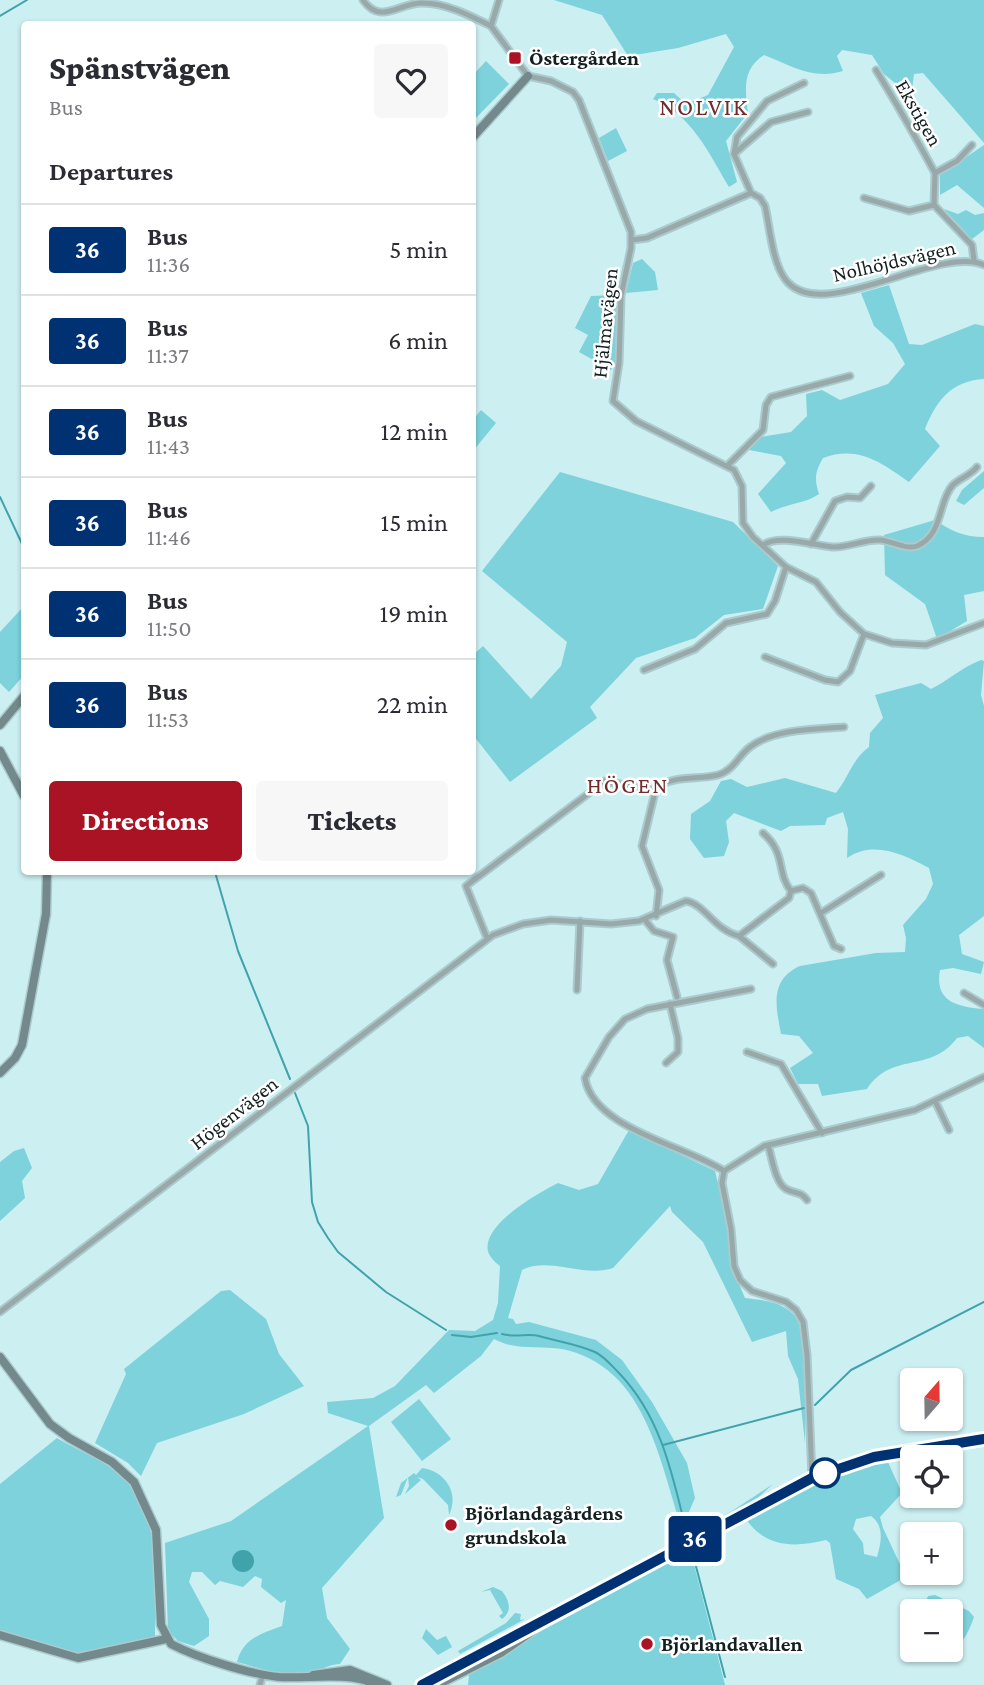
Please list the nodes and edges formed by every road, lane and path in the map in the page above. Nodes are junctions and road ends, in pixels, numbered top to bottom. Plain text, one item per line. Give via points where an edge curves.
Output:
1 (363, 0) edge
2 (499, 0) edge
3 (491, 26) junction
4 (876, 70) dead end
5 (528, 76) junction
6 (804, 83) dead end
7 (808, 112) dead end
8 (476, 134) edge
9 (972, 145) dead end
10 (734, 154) junction
11 (935, 173) junction
12 (751, 193) junction
13 (864, 198) dead end
14 (934, 205) junction
15 (632, 240) junction
16 (974, 260) junction
17 (984, 265) edge
18 (850, 376) dead end
19 (728, 465) junction
20 (977, 467) dead end
21 (871, 486) dead end
22 (811, 544) junction
23 (763, 545) junction
24 (786, 567) junction
25 (984, 623) edge
26 (864, 634) junction
27 (765, 657) dead end
28 (644, 670) dead end
29 (21, 700) edge
30 (0, 725) edge
31 (844, 727) dead end
32 (0, 751) edge
33 (21, 790) edge
34 (654, 791) junction
35 (763, 833) dead end
36 (47, 875) edge
37 (881, 875) dead end
38 (791, 891) junction
39 (821, 912) junction
40 (656, 916) junction
41 (645, 920) junction
42 (580, 921) junction
43 (739, 936) junction
44 (487, 938) junction
45 (841, 949) dead end
46 (774, 964) dead end
47 (578, 989) dead end
48 (751, 989) dead end
49 (964, 993) dead end
50 (677, 997) dead end
51 (670, 1004) junction
52 (984, 1005) edge
53 (747, 1052) dead end
54 (666, 1063) dead end
55 (0, 1073) edge
56 (984, 1077) edge
57 (935, 1101) junction
58 (949, 1130) dead end
59 (822, 1133) junction
60 (768, 1146) junction
61 (724, 1171) junction
62 (807, 1200) dead end
63 (0, 1312) edge
64 (0, 1357) edge
65 (984, 1439) edge
66 (812, 1478) junction
67 (0, 1635) edge
68 (166, 1639) junction
69 (454, 1672) junction
70 (263, 1674) junction
71 (359, 1676) junction
72 (460, 1684) edge
73 (260, 1685) edge
74 (376, 1685) edge
75 (387, 1685) edge
76 (422, 1685) edge
77 (437, 1685) edge

1 - 3 street via 372,10 385,13 431,4
2 - 3 street
3 - 5 street
4 - 11 street, Ekstigen
5 - 8 street
5 - 15 street, Hjälmavägen via 565,88 579,100
6 - 10 street via 766,101 737,137
7 - 10 street via 771,122
9 - 11 street, Ekstigen via 957,161
10 - 12 street, Nolhöjdsvägen
11 - 14 street, Ekstigen
12 - 15 street via 647,238
12 - 16 street, Nolhöjdsvägen via 765,206 783,277 803,292 827,293 892,280 948,261
13 - 14 street via 909,211
14 - 16 street via 972,244
15 - 19 street, Hjälmavägen via 622,280 619,363 612,401 636,421
16 - 17 street, Nolhöjdsvägen
18 - 19 street via 771,397 763,430
19 - 23 street via 742,485 743,523
20 - 22 street via 951,486 938,522 919,545 880,540 836,547
21 - 22 street via 860,498 835,501
22 - 23 street via 771,541
23 - 24 street
24 - 26 street via 816,582
24 - 28 street via 767,614 726,623 695,649
25 - 26 street via 926,645 892,643
26 - 27 street via 850,671 838,682
29 - 30 street
31 - 34 street via 806,729 767,739 720,775 671,781
32 - 33 street
34 - 40 street via 642,846 659,890
34 - 44 street via 605,781 466,887
35 - 38 street via 779,851
36 - 55 street via 46,914 22,1045
37 - 39 street
38 - 39 street via 808,889
38 - 43 street via 789,898
39 - 45 street via 834,946
40 - 41 street, Högenvägen
40 - 43 street, Högenvägen via 677,904 694,902 714,923
41 - 42 street, Högenvägen
41 - 50 street via 654,931 673,937 667,960
42 - 44 street, Högenvägen via 535,922
42 - 47 street
43 - 46 street, Högenvägen
44 - 63 street, Högenvägen
48 - 51 street
49 - 52 street
51 - 54 street via 679,1044 678,1052
51 - 61 street via 634,1014 617,1026 587,1072 586,1085 619,1121
53 - 59 street via 781,1064
56 - 57 street
57 - 58 street
57 - 59 street
59 - 60 street
60 - 61 street
60 - 62 street via 780,1184
61 - 66 street via 736,1273 747,1288 792,1306 803,1322
64 - 68 street via 50,1424 112,1462 134,1482 158,1543 161,1625
65 - 66 street via 874,1457
66 - 69 street via 545,1621 501,1653
67 - 68 street via 78,1658
68 - 70 street via 174,1646
69 - 72 street
69 - 76 street
69 - 77 street
70 - 71 street
70 - 73 street
71 - 74 street
71 - 75 street

